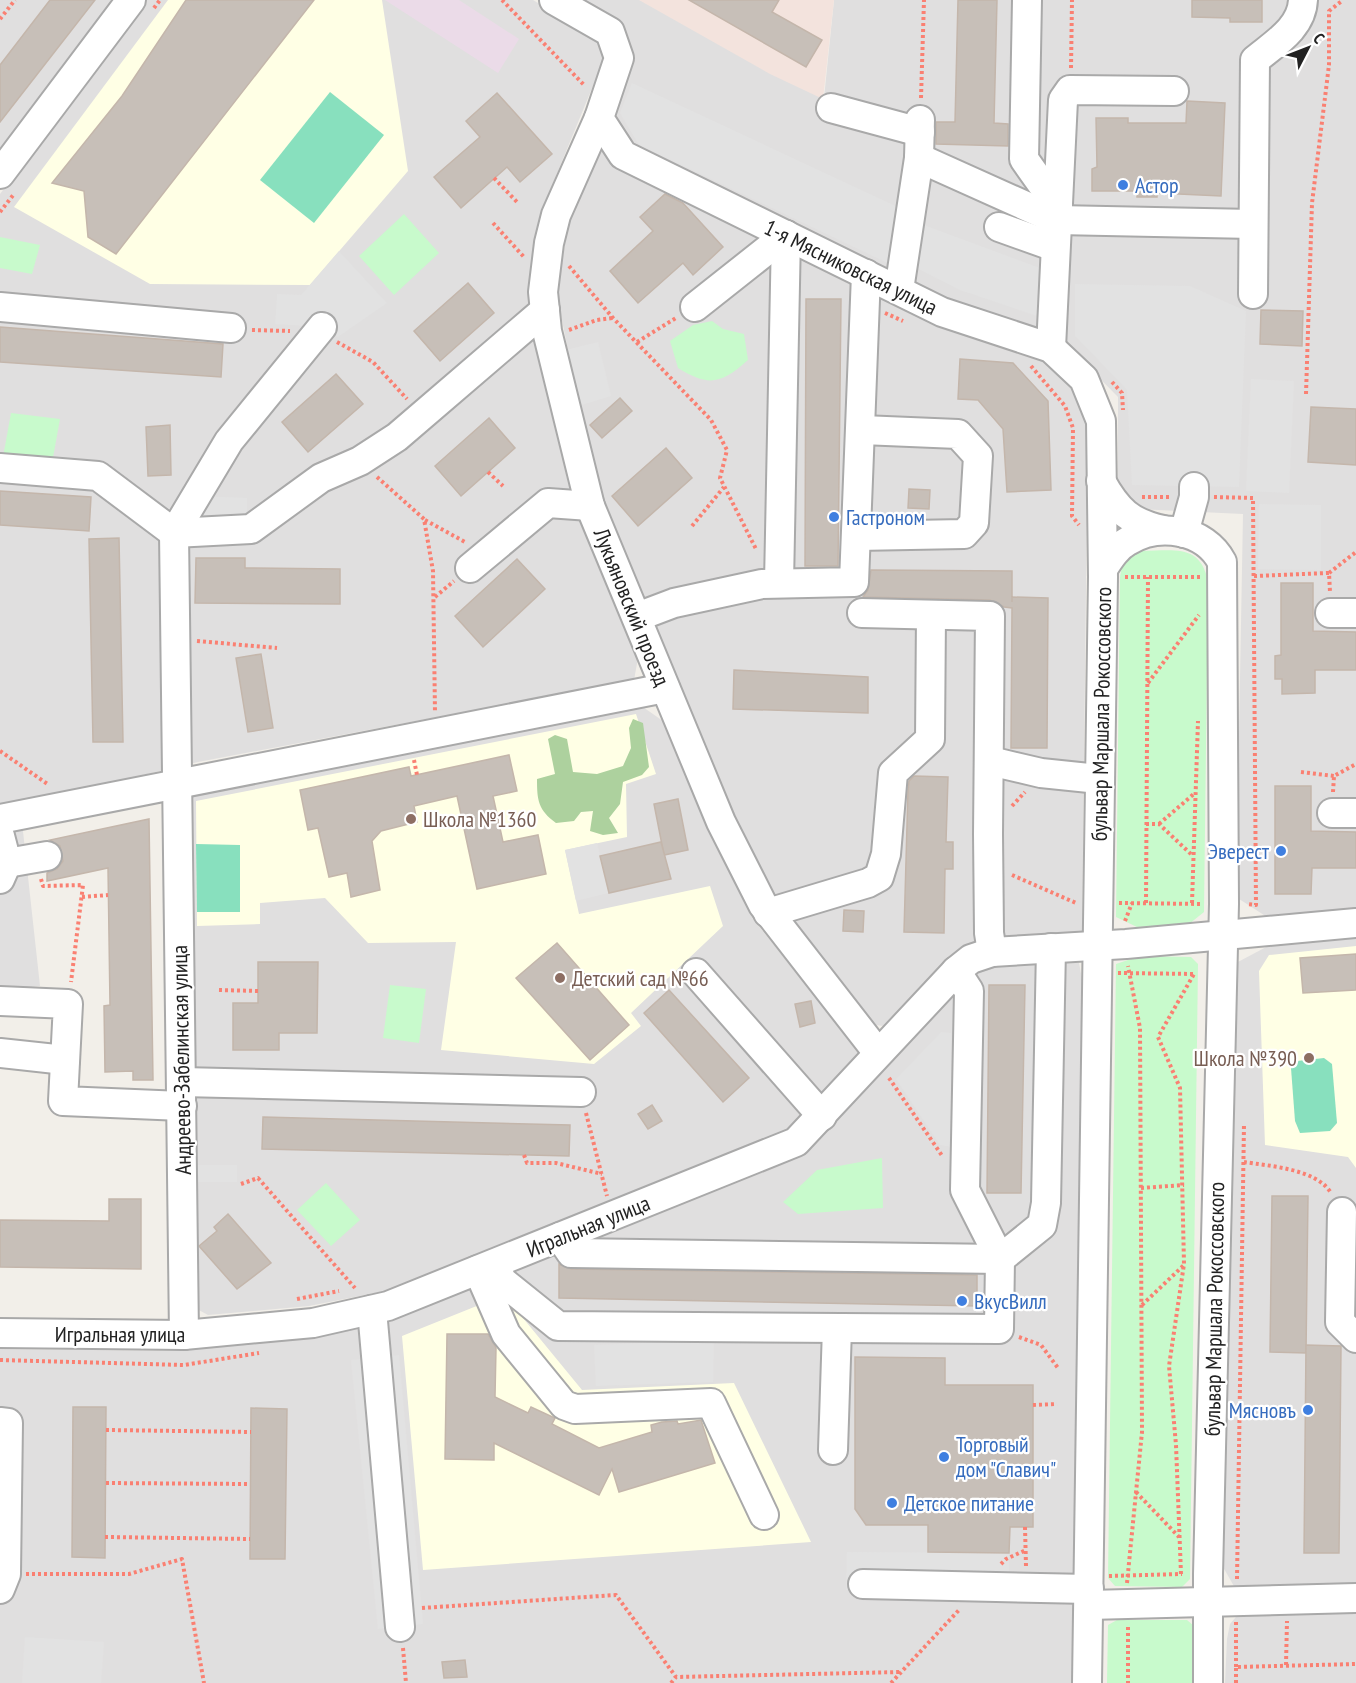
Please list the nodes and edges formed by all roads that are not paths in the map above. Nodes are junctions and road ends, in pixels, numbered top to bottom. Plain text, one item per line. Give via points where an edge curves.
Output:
1 (131, 0) edge
2 (554, 0) edge
3 (1027, 0) edge
4 (1304, 0) edge
5 (1174, 91) dead end
6 (831, 108) dead end
7 (602, 110) junction
8 (920, 137) junction
9 (0, 174) edge
10 (1253, 224) junction
11 (1057, 225) junction
12 (999, 227) dead end
13 (786, 235) junction
14 (866, 274) junction
15 (899, 290) junction
16 (1253, 294) dead end
17 (0, 307) edge
18 (695, 307) road end
19 (546, 321) junction
20 (240, 329) road end
21 (320, 330) road end
22 (1039, 354) junction
23 (862, 430) junction
24 (0, 468) edge
25 (1101, 481) junction
26 (1194, 487) dead end
27 (590, 506) junction
28 (174, 532) junction
29 (1174, 532) junction
30 (858, 536) junction
31 (478, 561) road end
32 (1114, 573) junction
33 (770, 584) junction
34 (862, 613) dead end
35 (931, 615) junction
36 (637, 617) junction
37 (664, 688) junction
38 (990, 761) junction
39 (1099, 779) junction
40 (179, 785) junction
41 (0, 819) edge
42 (41, 857) road end
43 (2, 860) edge
44 (768, 913) junction
45 (1356, 922) edge
46 (1222, 935) junction
47 (1098, 945) junction
48 (1051, 948) junction
49 (992, 952) junction
50 (956, 971) junction
51 (696, 973) dead end
52 (0, 1001) edge
53 (0, 1053) edge
54 (65, 1060) junction
55 (884, 1065) junction
56 (581, 1092) road end
57 (182, 1094) junction
58 (822, 1116) junction
59 (1342, 1212) road end
60 (560, 1238) junction
61 (1000, 1259) junction
62 (486, 1267) junction
63 (364, 1295) junction
64 (837, 1328) junction
65 (0, 1333) edge
66 (184, 1335) junction
67 (1356, 1338) edge
68 (0, 1422) edge
69 (833, 1450) dead end
70 (764, 1515) dead end
71 (3, 1582) edge
72 (863, 1584) dead end
73 (1090, 1590) junction
74 (1201, 1594) junction
75 (1356, 1598) edge
76 (400, 1618) road end
77 (1088, 1683) edge
78 (1208, 1683) edge

1 - 9 street
2 - 7 street via 610,32 619,58
3 - 11 street via 1024,159
4 - 10 street via 1292,30 1255,60
5 - 11 street via 1070,90 1063,100
6 - 8 street
7 - 13 street, 1-я Мясниковская улица via 622,155
7 - 19 street, Лукьяновский проезд via 556,215 544,279
8 - 11 street
8 - 15 street
10 - 11 street
10 - 16 street
11 - 12 street
11 - 22 street
13 - 14 street, 1-я Мясниковская улица
13 - 18 street
13 - 33 street
14 - 15 street, 1-я Мясниковская улица
14 - 23 street
15 - 22 street, 1-я Мясниковская улица
17 - 20 street
19 - 27 street, Лукьяновский проезд
19 - 28 street via 360,461 321,478 250,529
21 - 28 street via 230,441
22 - 25 street, 1-я Мясниковская улица via 1084,379 1101,421
23 - 30 street
23 - 30 street via 958,434 978,456 974,523 964,534
24 - 28 street via 98,476
25 - 29 street via 1113,503 1132,519
25 - 32 street, 1-я Мясниковская улица
26 - 29 street via 1194,497
27 - 31 street via 548,503
27 - 36 street, Лукьяновский проезд
28 - 40 street, Андреево-Забелинская улица
29 - 32 street, бульвар Маршала Рокоссовского via 1130,540 1117,550
29 - 46 street, бульвар Маршала Рокоссовского via 1206,541 1222,562
30 - 33 street via 854,582
32 - 39 street, бульвар Маршала Рокоссовского
33 - 36 street via 674,603
34 - 35 street
35 - 38 street via 990,616
35 - 44 street via 930,739 892,773 886,854 879,877
36 - 37 street, Лукьяновский проезд
37 - 40 street
37 - 44 street, Лукьяновский проезд via 721,822
38 - 39 street via 1041,773
38 - 49 street
39 - 47 street, бульвар Маршала Рокоссовского
40 - 41 street
40 - 57 street, Андреево-Забелинская улица
42 - 43 street
44 - 55 street, Лукьяновский проезд
45 - 46 street
46 - 47 street
46 - 74 street, бульвар Маршала Рокоссовского
47 - 48 street, Игральная улица
47 - 73 street, бульвар Маршала Рокоссовского
48 - 49 street, Игральная улица
48 - 61 street via 1046,1203 1042,1225
49 - 50 street, Игральная улица via 971,959
50 - 55 street, Игральная улица
50 - 61 street via 969,992 965,1190
51 - 58 street
52 - 54 street via 68,1004
53 - 54 street
54 - 57 street via 63,1101
55 - 58 street, Игральная улица
56 - 57 street
57 - 66 street, Андреево-Забелинская улица
58 - 60 street, Игральная улица via 796,1142 608,1199
59 - 67 street via 1340,1322
60 - 61 street via 572,1253
60 - 62 street, Игральная улица
61 - 64 street via 999,1329
62 - 63 street, Игральная улица
62 - 64 street via 558,1326
62 - 70 street via 506,1334 564,1405 575,1409 711,1403
63 - 66 street, Игральная улица via 314,1323
63 - 76 street
64 - 69 street
65 - 66 street, Игральная улица
68 - 71 street via 8,1423
72 - 73 street
73 - 74 street via 1134,1615
73 - 77 street, бульвар Маршала Рокоссовского
74 - 75 street
74 - 78 street, бульвар Маршала Рокоссовского

